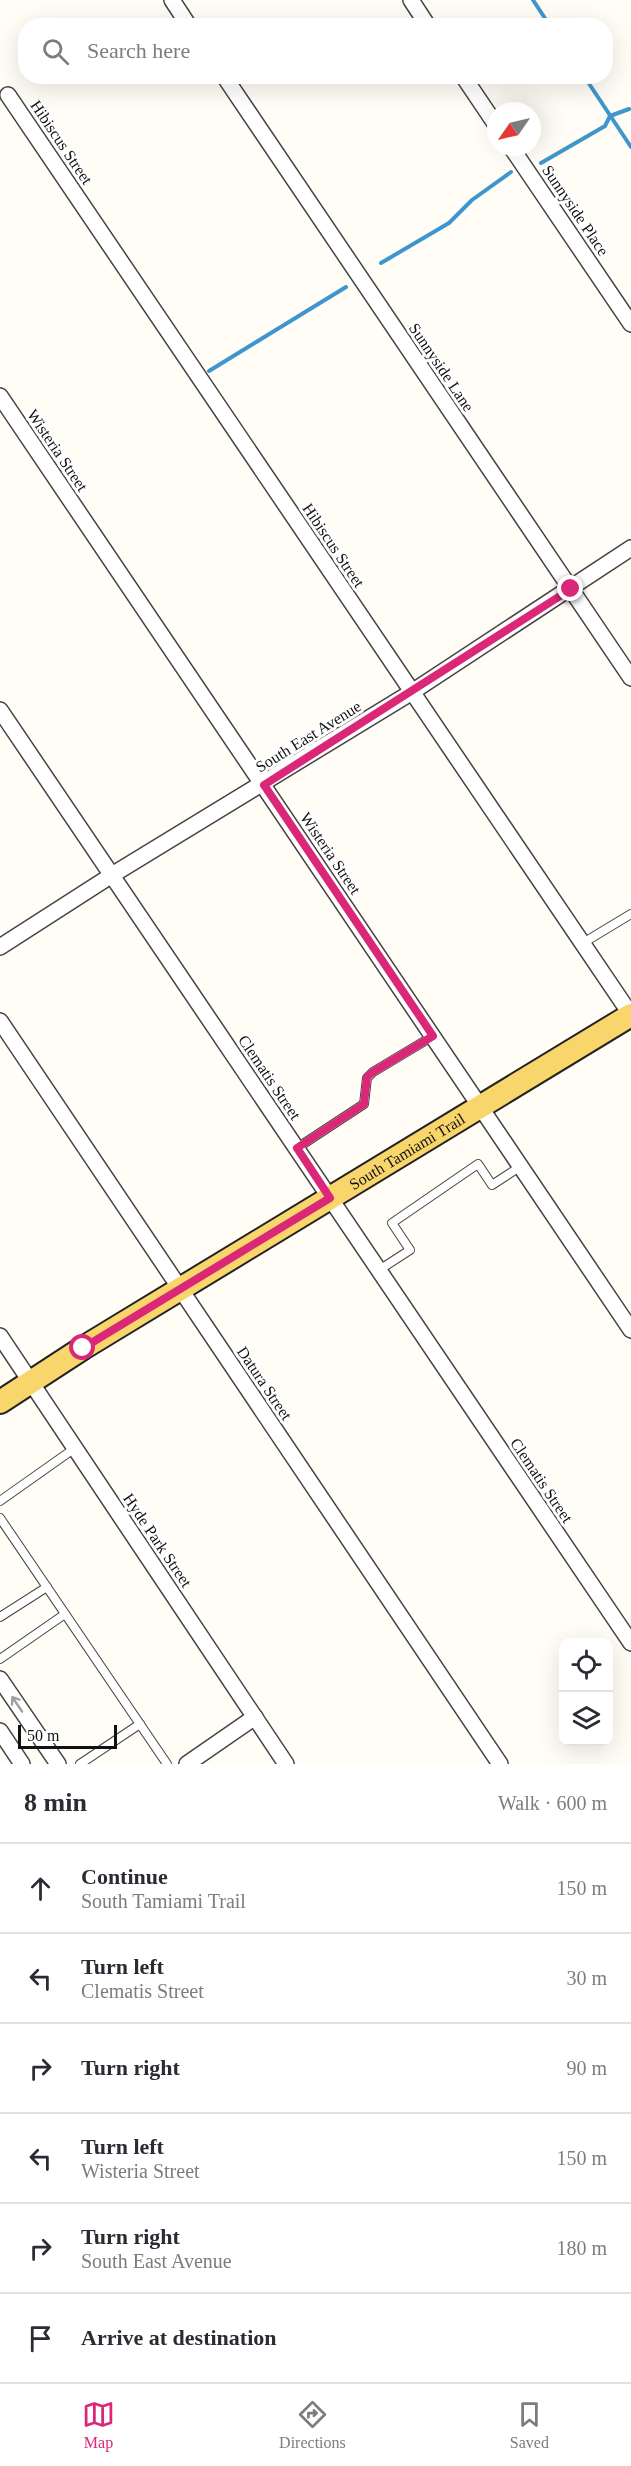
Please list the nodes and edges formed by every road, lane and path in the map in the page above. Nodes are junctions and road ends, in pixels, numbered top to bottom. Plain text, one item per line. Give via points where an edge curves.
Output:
1 (172, 0) edge
2 (411, 0) edge
3 (184, 18) edge
4 (423, 18) edge
5 (229, 84) edge
6 (468, 84) edge
7 (8, 95) dead end
8 (487, 112) edge
9 (517, 156) edge
10 (631, 324) edge
11 (0, 396) edge
12 (631, 548) edge
13 (571, 589) junction
14 (631, 678) edge
15 (412, 692) junction
16 (0, 710) edge
17 (264, 785) junction
18 (112, 875) junction
19 (631, 915) edge
20 (583, 943) junction
21 (0, 947) edge
22 (631, 1015) edge
23 (0, 1022) edge
24 (433, 1036) junction
25 (481, 1107) junction
26 (297, 1148) junction
27 (521, 1166) junction
28 (330, 1198) junction
29 (379, 1270) junction
30 (180, 1289) junction
31 (631, 1330) edge
32 (0, 1336) edge
33 (31, 1382) junction
34 (0, 1402) edge
35 (75, 1448) junction
36 (0, 1501) edge
37 (0, 1518) edge
38 (46, 1587) junction
39 (65, 1614) junction
40 (0, 1617) edge
41 (631, 1643) edge
42 (0, 1659) edge
43 (0, 1679) edge
44 (255, 1717) junction
45 (140, 1725) junction
46 (0, 1731) edge
47 (22, 1764) edge
48 (58, 1764) edge
49 (80, 1764) edge
50 (167, 1764) edge
51 (187, 1764) edge
52 (286, 1764) edge
53 (500, 1764) edge

1 - 3 street
2 - 4 street
5 - 13 street, Sunnyside Lane
6 - 8 street
7 - 15 street, Hibiscus Street
9 - 10 street, Sunnyside Place
11 - 17 street, Wisteria Street
12 - 13 street, South East Avenue
13 - 14 street, Sunnyside Lane
13 - 15 street, South East Avenue
15 - 17 street, South East Avenue
15 - 20 street, Hibiscus Street
16 - 18 street, Clematis Street
17 - 18 street, South East Avenue
17 - 24 street, Wisteria Street
18 - 21 street, South East Avenue
18 - 26 street, Clematis Street
19 - 20 lane
20 - 22 street, Hibiscus Street
22 - 25 main road, South Tamiami Trail
23 - 30 street, Datura Street
24 - 25 street, Wisteria Street
24 - 26 lane via 373,1072 367,1077 364,1104
25 - 27 street, Wisteria Street
25 - 28 main road, South Tamiami Trail
26 - 28 street, Clematis Street
27 - 29 lane via 492,1185 478,1164 393,1223 410,1250
27 - 31 street, Wisteria Street
28 - 29 street, Clematis Street
28 - 30 main road, South Tamiami Trail
29 - 41 street, Clematis Street
30 - 33 main road, South Tamiami Trail
30 - 53 street, Datura Street
32 - 33 street, Hyde Park Street
33 - 34 main road, South Tamiami Trail
33 - 35 street, Hyde Park Street
35 - 36 lane
35 - 44 street, Hyde Park Street
37 - 38 lane
38 - 39 lane
38 - 40 lane
39 - 42 lane
39 - 45 lane
48 -> 43 street
44 - 51 street
44 - 52 street, Hyde Park Street
45 - 49 lane
45 - 50 lane
46 - 47 street

